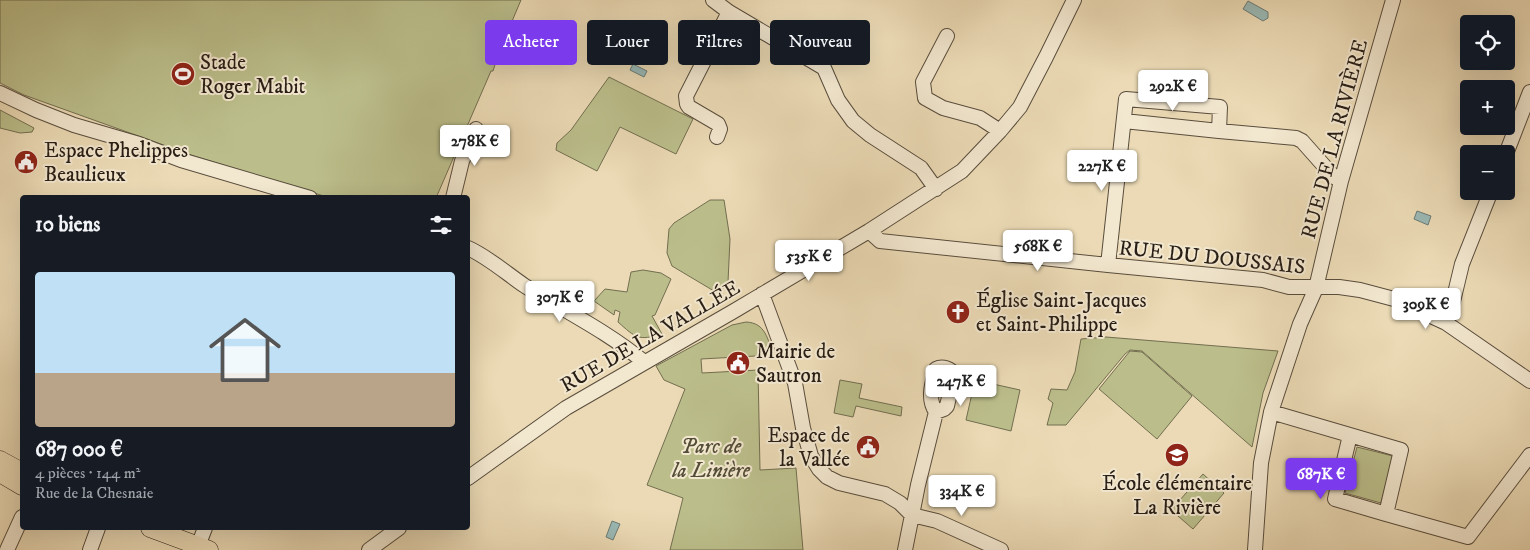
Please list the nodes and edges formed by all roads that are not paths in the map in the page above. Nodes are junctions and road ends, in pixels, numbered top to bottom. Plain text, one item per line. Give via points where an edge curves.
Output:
1 (712, 0) edge
2 (1074, 0) edge
3 (1393, 0) edge
4 (729, 12) junction
5 (947, 36) dead end
6 (1530, 92) edge
7 (0, 93) edge
8 (1124, 121) junction
9 (476, 129) dead end
10 (1000, 131) junction
11 (1219, 131) junction
12 (717, 137) dead end
13 (1509, 145) edge
14 (1341, 180) junction
15 (936, 188) junction
16 (300, 195) edge
17 (454, 195) edge
18 (1487, 200) edge
19 (869, 231) junction
20 (470, 249) edge
21 (1108, 266) junction
22 (1316, 288) junction
23 (762, 294) junction
24 (1446, 323) junction
25 (644, 362) junction
26 (1530, 381) edge
27 (936, 412) dead end
28 (1271, 412) junction
29 (1350, 435) junction
30 (1530, 455) edge
31 (0, 460) edge
32 (20, 471) edge
33 (0, 473) edge
34 (470, 477) edge
35 (20, 484) edge
36 (1386, 514) junction
37 (912, 515) junction
38 (20, 521) edge
39 (97, 530) edge
40 (155, 530) edge
41 (205, 530) edge
42 (396, 530) edge
43 (204, 548) edge
44 (7, 550) edge
45 (90, 550) edge
46 (369, 550) edge
47 (904, 550) edge
48 (1001, 550) edge
49 (1255, 550) edge

1 - 4 street
2 - 10 street, RUE DE LA VALLÉE via 1020,108
3 - 14 street, RUE DE LA RIVIÈRE
4 - 12 street via 686,96 689,107 718,124
4 - 15 street via 824,68 838,100 853,121 921,168
5 - 10 street via 923,82 925,98 942,108 980,118
6 - 13 street
7 - 16 street via 74,125
8 - 11 street
8 - 11 street via 1126,100 1220,107
8 - 21 street
9 - 17 street via 462,161
10 - 15 street, RUE DE LA VALLÉE via 962,171
11 - 14 street via 1296,138 1334,177
14 - 22 street, RUE DE LA RIVIÈRE
15 - 19 street, RUE DE LA VALLÉE
18 - 24 street via 1462,264
19 - 21 street, RUE DU DOUSSAIS via 880,241
19 - 23 street, RUE DE LA VALLÉE
20 - 25 street
21 - 22 street, RUE DU DOUSSAIS
22 - 24 street, RUE DU DOUSSAIS via 1339,287 1394,299
22 - 28 street, RUE DE LA RIVIÈRE via 1297,333
23 - 25 street, RUE DE LA VALLÉE
23 - 37 street via 795,383 802,428 818,469 839,483 885,494
24 - 26 street, RUE DU DOUSSAIS
25 - 34 street, RUE DE LA VALLÉE via 566,408
27 - 37 street
28 - 29 street
28 - 49 street, RUE DE LA RIVIÈRE via 1261,462
29 - 36 street via 1335,498
29 - 36 street via 1401,450
30 - 36 street via 1468,537
31 - 32 main road
33 - 35 main road
37 - 47 street
37 - 48 street via 936,521
38 - 44 street
39 - 45 street
40 - 43 main road
41 - 43 street
42 - 46 street

